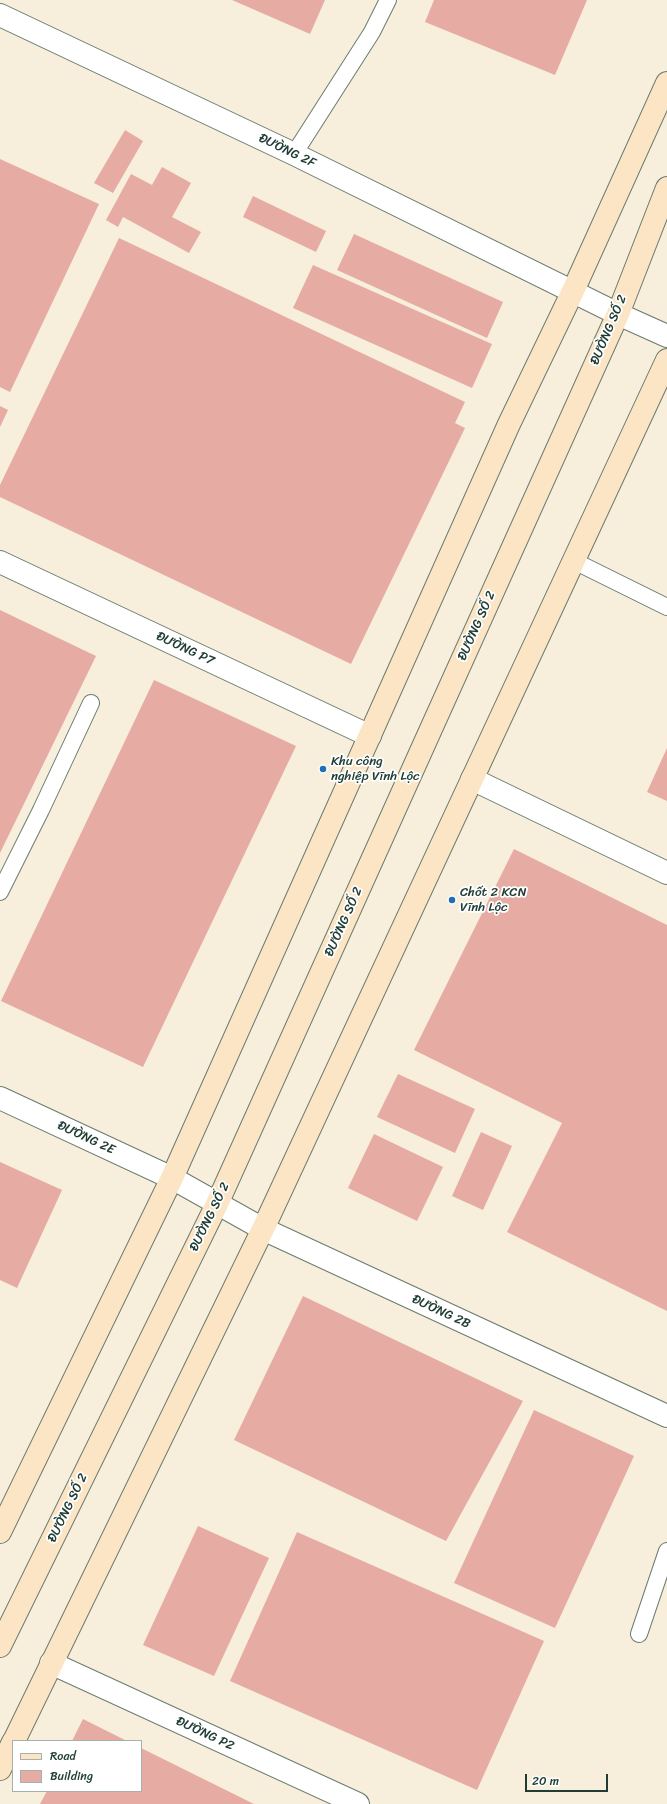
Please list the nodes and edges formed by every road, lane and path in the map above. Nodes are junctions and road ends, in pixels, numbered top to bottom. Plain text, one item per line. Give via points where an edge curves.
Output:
1 (388, 0) edge
2 (0, 15) edge
3 (667, 83) edge
4 (294, 154) junction
5 (667, 188) edge
6 (572, 291) junction
7 (618, 314) junction
8 (667, 336) edge
9 (667, 360) edge
10 (574, 561) junction
11 (0, 562) edge
12 (667, 607) edge
13 (91, 703) dead end
14 (370, 736) junction
15 (472, 779) junction
16 (667, 873) edge
17 (0, 892) edge
18 (0, 1098) edge
19 (172, 1178) junction
20 (218, 1204) junction
21 (263, 1229) junction
22 (667, 1416) edge
23 (0, 1532) edge
24 (667, 1552) edge
25 (639, 1634) dead end
26 (0, 1646) edge
27 (51, 1664) junction
28 (14, 1740) edge
29 (12, 1744) edge
30 (0, 1769) edge
31 (358, 1804) edge

1 - 4 lane via 372,32
2 - 4 street, ĐƯỜNG 2F
3 - 6 main road
4 - 6 street, ĐƯỜNG 2F
5 - 7 main road, ĐƯỜNG SỐ 2
6 - 7 street, ĐƯỜNG 2F
6 - 14 main road
7 - 8 street, ĐƯỜNG 2F
7 - 20 main road, ĐƯỜNG SỐ 2
9 - 10 main road
10 - 12 lane
10 - 15 main road
11 - 14 street, ĐƯỜNG P7
13 - 17 lane
14 - 19 main road
15 - 16 street
15 - 21 main road
18 - 19 street, ĐƯỜNG 2E
19 - 20 street, ĐƯỜNG 2E
19 - 23 main road
20 - 21 street, ĐƯỜNG 2B
20 - 26 main road, ĐƯỜNG SỐ 2
21 - 22 street, ĐƯỜNG 2B
21 - 27 main road
24 - 25 lane
27 - 28 main road
27 - 31 street, ĐƯỜNG P2
29 - 30 main road

